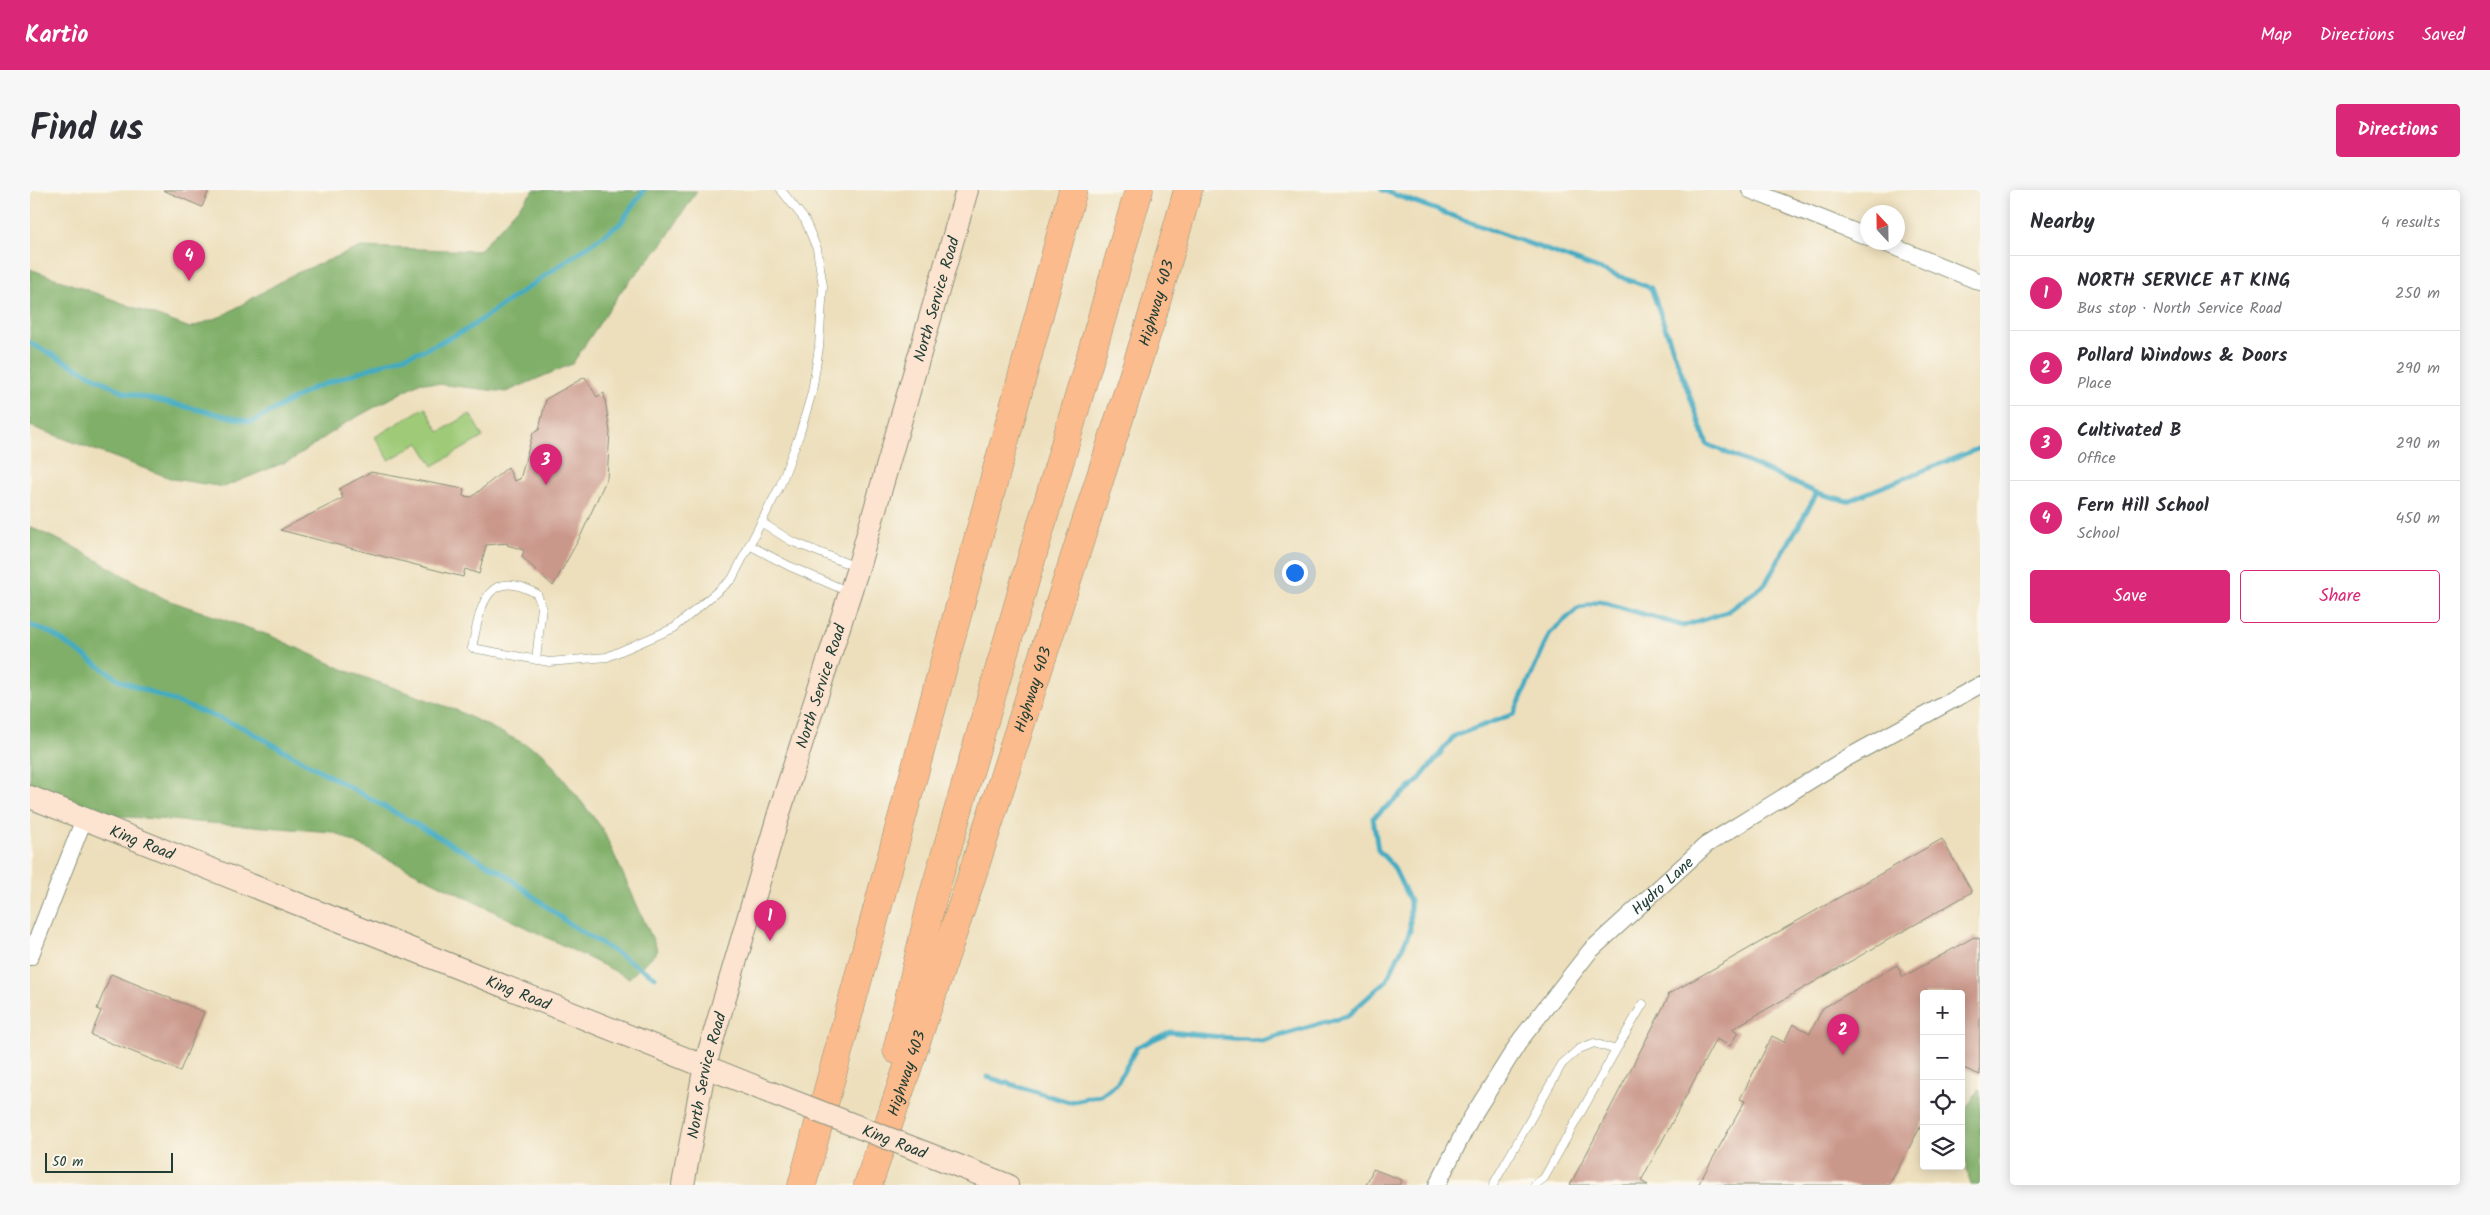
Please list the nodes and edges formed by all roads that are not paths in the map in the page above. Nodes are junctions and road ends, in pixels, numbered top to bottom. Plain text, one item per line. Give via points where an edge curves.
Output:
1 (781, 190) edge
2 (968, 190) edge
3 (1073, 190) edge
4 (1139, 190) edge
5 (1188, 190) edge
6 (1750, 190) edge
7 (1860, 234) edge
8 (1902, 250) edge
9 (1980, 282) edge
10 (761, 522) junction
11 (750, 545) junction
12 (858, 568) junction
13 (850, 592) junction
14 (536, 660) junction
15 (1980, 685) edge
16 (30, 797) edge
17 (84, 819) junction
18 (30, 957) edge
19 (1643, 1004) dead end
20 (1616, 1050) junction
21 (705, 1065) junction
22 (683, 1185) edge
23 (802, 1185) edge
24 (867, 1185) edge
25 (1007, 1185) edge
26 (1437, 1185) edge
27 (1493, 1185) edge
28 (1535, 1185) edge

1 - 10 lane via 805,220 816,249 823,286 812,392 780,486
2 - 12 street, North Service Road
3 - 23 highway
4 - 24 highway via 932,900
5 - 24 highway, Highway 403 via 1151,320 970,881
6 - 7 street
8 - 9 street
10 - 11 lane
10 - 12 lane via 791,541
11 - 13 lane
11 - 14 lane via 732,579 674,628 607,657 549,662
12 - 13 street, North Service Road
13 - 21 street, North Service Road via 780,810
14 - 14 lane via 542,607 537,594 520,586 500,586 485,597 472,648
15 - 26 street, Hydro Lane via 1845,758 1706,846 1604,938 1521,1039 1470,1120
16 - 17 street, King Road
17 - 18 street
17 - 21 street, King Road
19 - 20 lane
20 - 27 lane via 1594,1042 1579,1049 1562,1064
20 - 28 lane via 1544,1178
21 - 22 street, North Service Road
21 - 25 street, King Road, bridge

